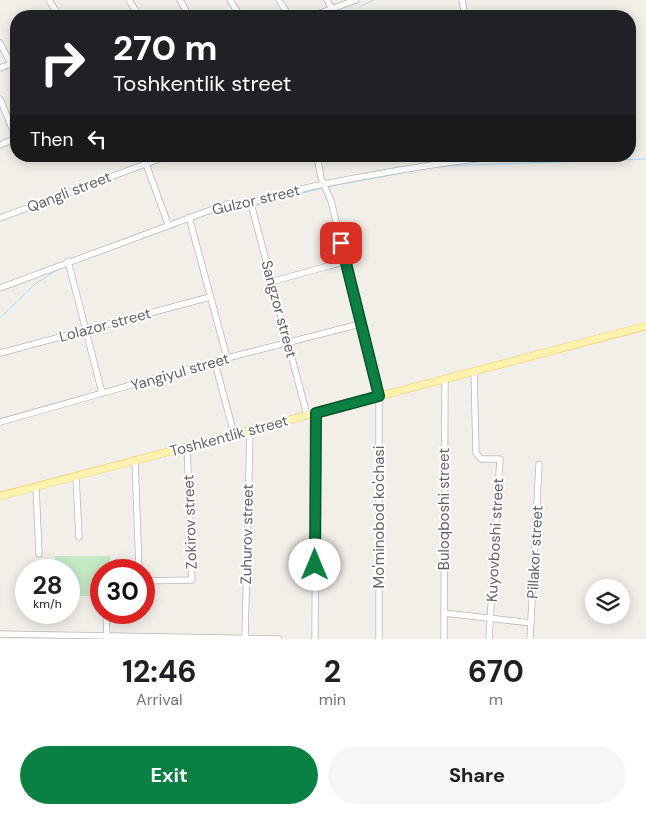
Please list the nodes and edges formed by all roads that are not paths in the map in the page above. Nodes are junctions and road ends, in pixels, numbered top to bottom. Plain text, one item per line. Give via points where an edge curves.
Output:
1 (327, 0) edge
2 (356, 0) edge
3 (332, 8) junction
4 (327, 10) edge
5 (0, 43) edge
6 (10, 58) edge
7 (0, 99) edge
8 (10, 123) edge
9 (151, 162) edge
10 (318, 162) edge
11 (449, 162) edge
12 (146, 164) junction
13 (325, 183) junction
14 (251, 204) junction
15 (189, 217) junction
16 (0, 218) edge
17 (168, 224) junction
18 (346, 261) junction
19 (68, 262) junction
20 (271, 282) junction
21 (0, 288) edge
22 (210, 297) junction
23 (360, 324) junction
24 (646, 326) edge
25 (86, 330) junction
26 (287, 342) junction
27 (0, 353) edge
28 (227, 358) junction
29 (215, 363) junction
30 (474, 371) junction
31 (445, 379) junction
32 (102, 394) junction
33 (379, 396) junction
34 (316, 413) junction
35 (307, 415) junction
36 (0, 422) edge
37 (250, 430) junction
38 (234, 434) junction
39 (187, 446) junction
40 (135, 460) junction
41 (539, 464) dead end
42 (76, 476) junction
43 (36, 486) junction
44 (0, 496) edge
45 (79, 537) dead end
46 (39, 554) dead end
47 (139, 559) edge
48 (155, 581) edge
49 (444, 613) junction
50 (490, 619) junction
51 (531, 623) junction
52 (106, 624) edge
53 (0, 634) edge
54 (107, 637) edge
55 (245, 638) edge
56 (2, 639) edge
57 (279, 639) edge
58 (315, 639) edge
59 (379, 639) edge
60 (444, 639) edge
61 (488, 639) edge
62 (530, 639) edge

1 - 3 street
2 - 3 street
3 - 4 street
5 - 6 street
7 - 8 street
9 - 12 street, Qangli street
10 - 13 street, Mo'minobod ko'chasi
11 - 13 street, Gulzor street
12 - 16 street, Qangli street
12 - 17 street
13 - 14 street, Gulzor street
13 - 18 street, Mo'minobod ko'chasi
14 - 15 street, Gulzor street via 227,204
14 - 20 street, Sangzor street
15 - 17 street, Gulzor street
15 - 22 street
17 - 19 street, Gulzor street
18 - 20 street
18 - 23 street, Mo'minobod ko'chasi
19 - 21 street, Gulzor street
19 - 25 street
20 - 26 street, Sangzor street
22 - 25 street, Lolazor street
22 - 28 street
23 - 26 street, Yangiyul street
23 - 33 street, Mo'minobod ko'chasi
24 - 30 main road, Toshkentlik street
25 - 27 street, Lolazor street
25 - 32 street
26 - 28 street, Yangiyul street
26 - 35 street, Sangzor street
28 - 29 street, Yangiyul street
29 - 32 street, Yangiyul street
29 - 38 street
30 - 31 main road, Toshkentlik street
30 - 50 street, Kuyovboshi street via 476,453 481,459 500,460
31 - 33 main road, Toshkentlik street
31 - 49 street, Buloqboshi street
32 - 36 street, Yangiyul street
33 - 34 main road, Toshkentlik street
33 - 59 street, Mo'minobod ko'chasi
34 - 35 main road, Toshkentlik street
34 - 58 street
35 - 37 main road, Toshkentlik street
37 - 38 main road, Toshkentlik street
37 - 55 street, Zuhurov street
38 - 39 main road, Toshkentlik street
39 - 40 main road, Toshkentlik street
39 - 48 street, Zokirov street via 192,580
40 - 42 main road, Toshkentlik street
40 - 47 street
41 - 51 street, Pillakor street
42 - 43 main road, Toshkentlik street
42 - 45 street
43 - 44 main road, Toshkentlik street
43 - 46 street
49 - 50 street
49 - 60 street, Buloqboshi street
50 - 51 street
50 - 61 street, Kuyovboshi street
51 - 62 street, Pillakor street
52 - 54 street
53 - 54 street
53 - 56 street
54 - 55 street
55 - 57 street

